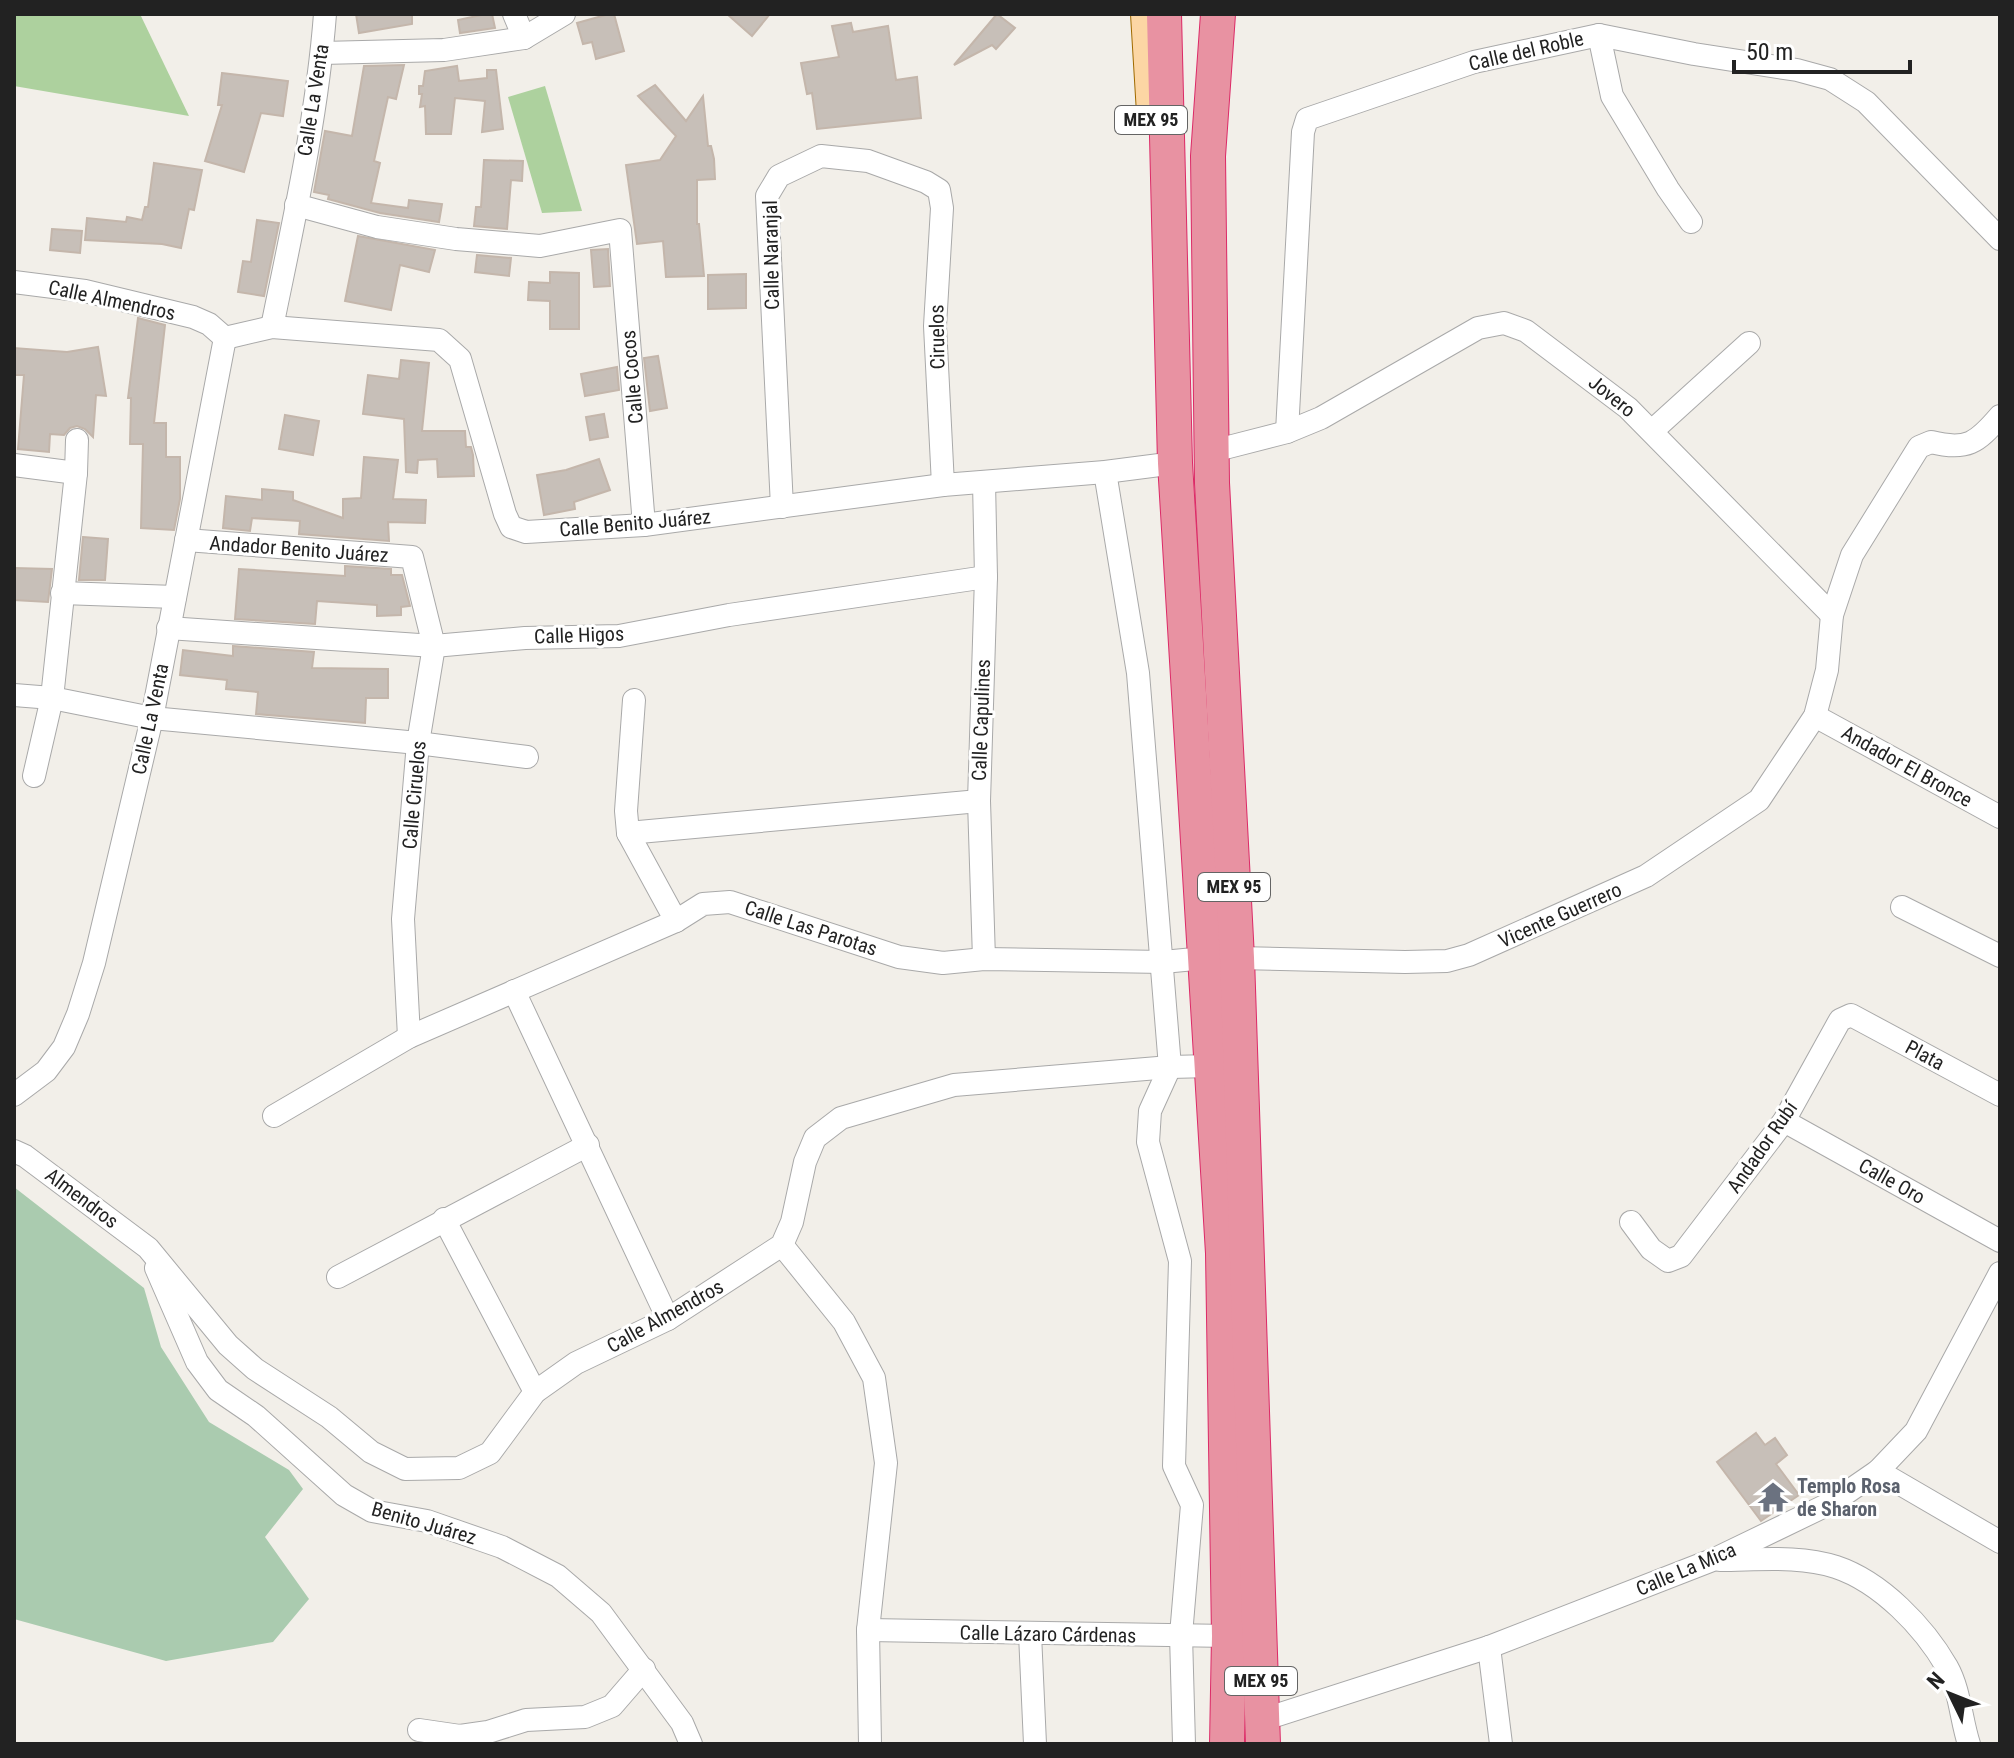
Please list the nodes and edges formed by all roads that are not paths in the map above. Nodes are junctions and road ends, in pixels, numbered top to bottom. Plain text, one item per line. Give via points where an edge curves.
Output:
1 (325, 14) edge
2 (514, 14) edge
3 (564, 14) edge
4 (1145, 14) edge
5 (1164, 14) edge
6 (1205, 14) edge
7 (1218, 14) edge
8 (1599, 35) junction
9 (524, 38) junction
10 (322, 53) junction
11 (1208, 156) junction
12 (939, 190) joint
13 (296, 205) junction
14 (1691, 222) dead end
15 (1167, 225) junction
16 (2000, 239) edge
17 (14, 282) edge
18 (272, 327) junction
19 (217, 331) junction
20 (1749, 343) dead end
21 (2000, 416) edge
22 (1652, 431) junction
23 (1287, 432) junction
24 (77, 440) dead end
25 (1213, 451) junction
26 (1175, 463) junction
27 (14, 465) edge
28 (1105, 472) junction
29 (76, 473) junction
30 (984, 482) junction
31 (943, 485) junction
32 (782, 507) junction
33 (644, 525) junction
34 (186, 540) junction
35 (412, 557) joint
36 (986, 577) junction
37 (62, 593) junction
38 (175, 597) junction
39 (1832, 615) junction
40 (168, 628) junction
41 (434, 646) junction
42 (14, 695) edge
43 (52, 698) junction
44 (634, 700) dead end
45 (1815, 716) junction
46 (152, 718) junction
47 (418, 743) junction
48 (527, 757) dead end
49 (34, 776) dead end
50 (979, 801) junction
51 (2000, 817) edge
52 (628, 833) junction
53 (1902, 907) dead end
54 (676, 921) junction
55 (2000, 956) edge
56 (1221, 958) junction
57 (984, 959) junction
58 (1163, 962) junction
59 (514, 991) junction
60 (1845, 1018) joint
61 (409, 1037) junction
62 (1211, 1066) junction
63 (1170, 1067) junction
64 (14, 1095) edge
65 (2000, 1095) edge
66 (274, 1116) dead end
67 (1784, 1121) junction
68 (588, 1145) junction
69 (14, 1151) edge
70 (444, 1219) junction
71 (1631, 1222) dead end
72 (2000, 1241) edge
73 (782, 1245) junction
74 (148, 1248) junction
75 (2000, 1273) edge
76 (338, 1277) dead end
77 (668, 1319) junction
78 (535, 1392) junction
79 (1878, 1471) junction
80 (2000, 1542) edge
81 (1715, 1559) junction
82 (868, 1630) junction
83 (1030, 1634) junction
84 (1181, 1635) junction
85 (1229, 1636) junction
86 (1489, 1647) junction
87 (644, 1669) junction
88 (419, 1730) dead end
89 (1263, 1732) edge
90 (691, 1744) edge
91 (870, 1744) edge
92 (1035, 1744) edge
93 (1184, 1744) edge
94 (1227, 1744) edge
95 (1501, 1744) edge
96 (1969, 1744) edge

1 - 10 street, Calle La Venta
2 - 9 street
3 - 9 street
4 - 15 main road, MEX 95 via 1153,146
5 - 15 highway
6 - 11 main road, MEX 95
7 - 11 highway
8 - 14 street via 1612,96
8 - 16 street, Calle del Roble via 1830,79 1866,102
8 - 23 street, Calle del Roble via 1474,62 1307,119
9 - 10 street via 444,50
10 - 13 street, Calle La Venta
11 - 25 highway, MEX 95
12 - 31 street, Ciruelos via 935,326
12 - 32 street, Calle Naranjal via 868,161 821,156 779,176 767,196
13 - 18 street, Calle La Venta
13 - 33 street, Calle Cocos via 377,227 526,245 620,230
15 - 26 highway, MEX 95
17 - 19 street, Calle Almendros via 85,291 193,317
18 - 19 street, Calle Benito Juárez
18 - 33 street, Calle Benito Juárez via 439,340 460,359 511,527 526,532
19 - 34 street, Calle La Venta
20 - 22 street
21 - 39 street via 1979,441 1919,447 1852,555
22 - 23 street, Jovero via 1526,331 1504,323 1478,328
22 - 39 street, Jovero
23 - 25 street, Jovero
24 - 29 street
25 - 56 highway, MEX 95
26 - 28 street, Calle Benito Juárez
26 - 56 highway, MEX 95
27 - 29 street
28 - 30 street, Calle Benito Juárez
28 - 58 street via 1138,673
29 - 37 street
30 - 31 street, Calle Benito Juárez
30 - 36 street, Calle Capulines
31 - 32 street, Calle Benito Juárez
32 - 33 street, Calle Benito Juárez
34 - 35 street, Andador Benito Juárez
34 - 38 street, Calle La Venta
35 - 41 street, Calle Ciruelos
36 - 41 street, Calle Higos via 619,636
36 - 50 street, Calle Capulines
37 - 38 street
37 - 43 street
38 - 40 street, Calle La Venta
39 - 45 street via 1827,670
40 - 41 street, Calle Higos
40 - 46 street, Calle La Venta
41 - 47 street, Calle Ciruelos
42 - 43 street
43 - 46 street
43 - 49 street
44 - 52 street
45 - 51 street, Andador El Bronce
45 - 56 street, Vicente Guerrero via 1759,800 1646,876 1469,955 1405,962
46 - 47 street
46 - 64 street, Calle La Venta via 78,1014 46,1071
47 - 48 street
47 - 61 street, Calle Ciruelos via 403,919
50 - 52 street
50 - 57 street, Calle Capulines
52 - 54 street
53 - 55 street
54 - 57 street, Calle Las Parotas via 703,904 730,902 899,957 943,963
54 - 59 street, Calle Las Parotas
56 - 58 street, Calle Las Parotas
56 - 62 highway, MEX 95
56 - 89 highway, MEX 95
57 - 58 street, Calle Las Parotas
58 - 63 street
59 - 61 street, Calle Las Parotas
59 - 68 street
60 - 65 street, Plata
60 - 67 street, Andador Rubí
61 - 66 street, Calle Las Parotas
62 - 63 street
62 - 85 highway, MEX 95 via 1223,1253
63 - 73 street via 954,1085 841,1118 815,1138
63 - 84 street via 1150,1111 1148,1142 1180,1261 1174,1466 1192,1505
67 - 71 street, Andador Rubí via 1681,1256 1668,1261 1651,1249
67 - 72 street, Calle Oro
68 - 70 street
68 - 77 street
69 - 74 street, Almendros
70 - 76 street
70 - 78 street
73 - 77 street, Calle Almendros
73 - 82 street via 844,1322 874,1378 886,1463
74 - 78 street, Calle Almendros via 228,1345 255,1369 329,1417 371,1452 405,1469 459,1468 490,1453
74 - 87 street, Benito Juárez via 197,1362 218,1390 256,1416 344,1495 372,1511 427,1521 502,1547 558,1576 601,1613
75 - 79 street, Calle La Mica via 1916,1431
77 - 78 street, Calle Almendros via 576,1363
79 - 80 street
79 - 81 street, Calle La Mica via 1833,1502
81 - 86 street, Calle La Mica
81 - 96 street via 1794,1560 1836,1567 1882,1592 1916,1624 1949,1669
82 - 83 street, Calle Lázaro Cárdenas
82 - 91 street
83 - 84 street, Calle Lázaro Cárdenas
83 - 92 street
84 - 85 street, Calle Lázaro Cárdenas
84 - 93 street
85 - 94 highway, MEX 95
86 - 89 street, Calle La Mica
86 - 95 street
87 - 88 street via 612,1706 585,1717 526,1720 460,1736
87 - 90 street, Benito Juárez

